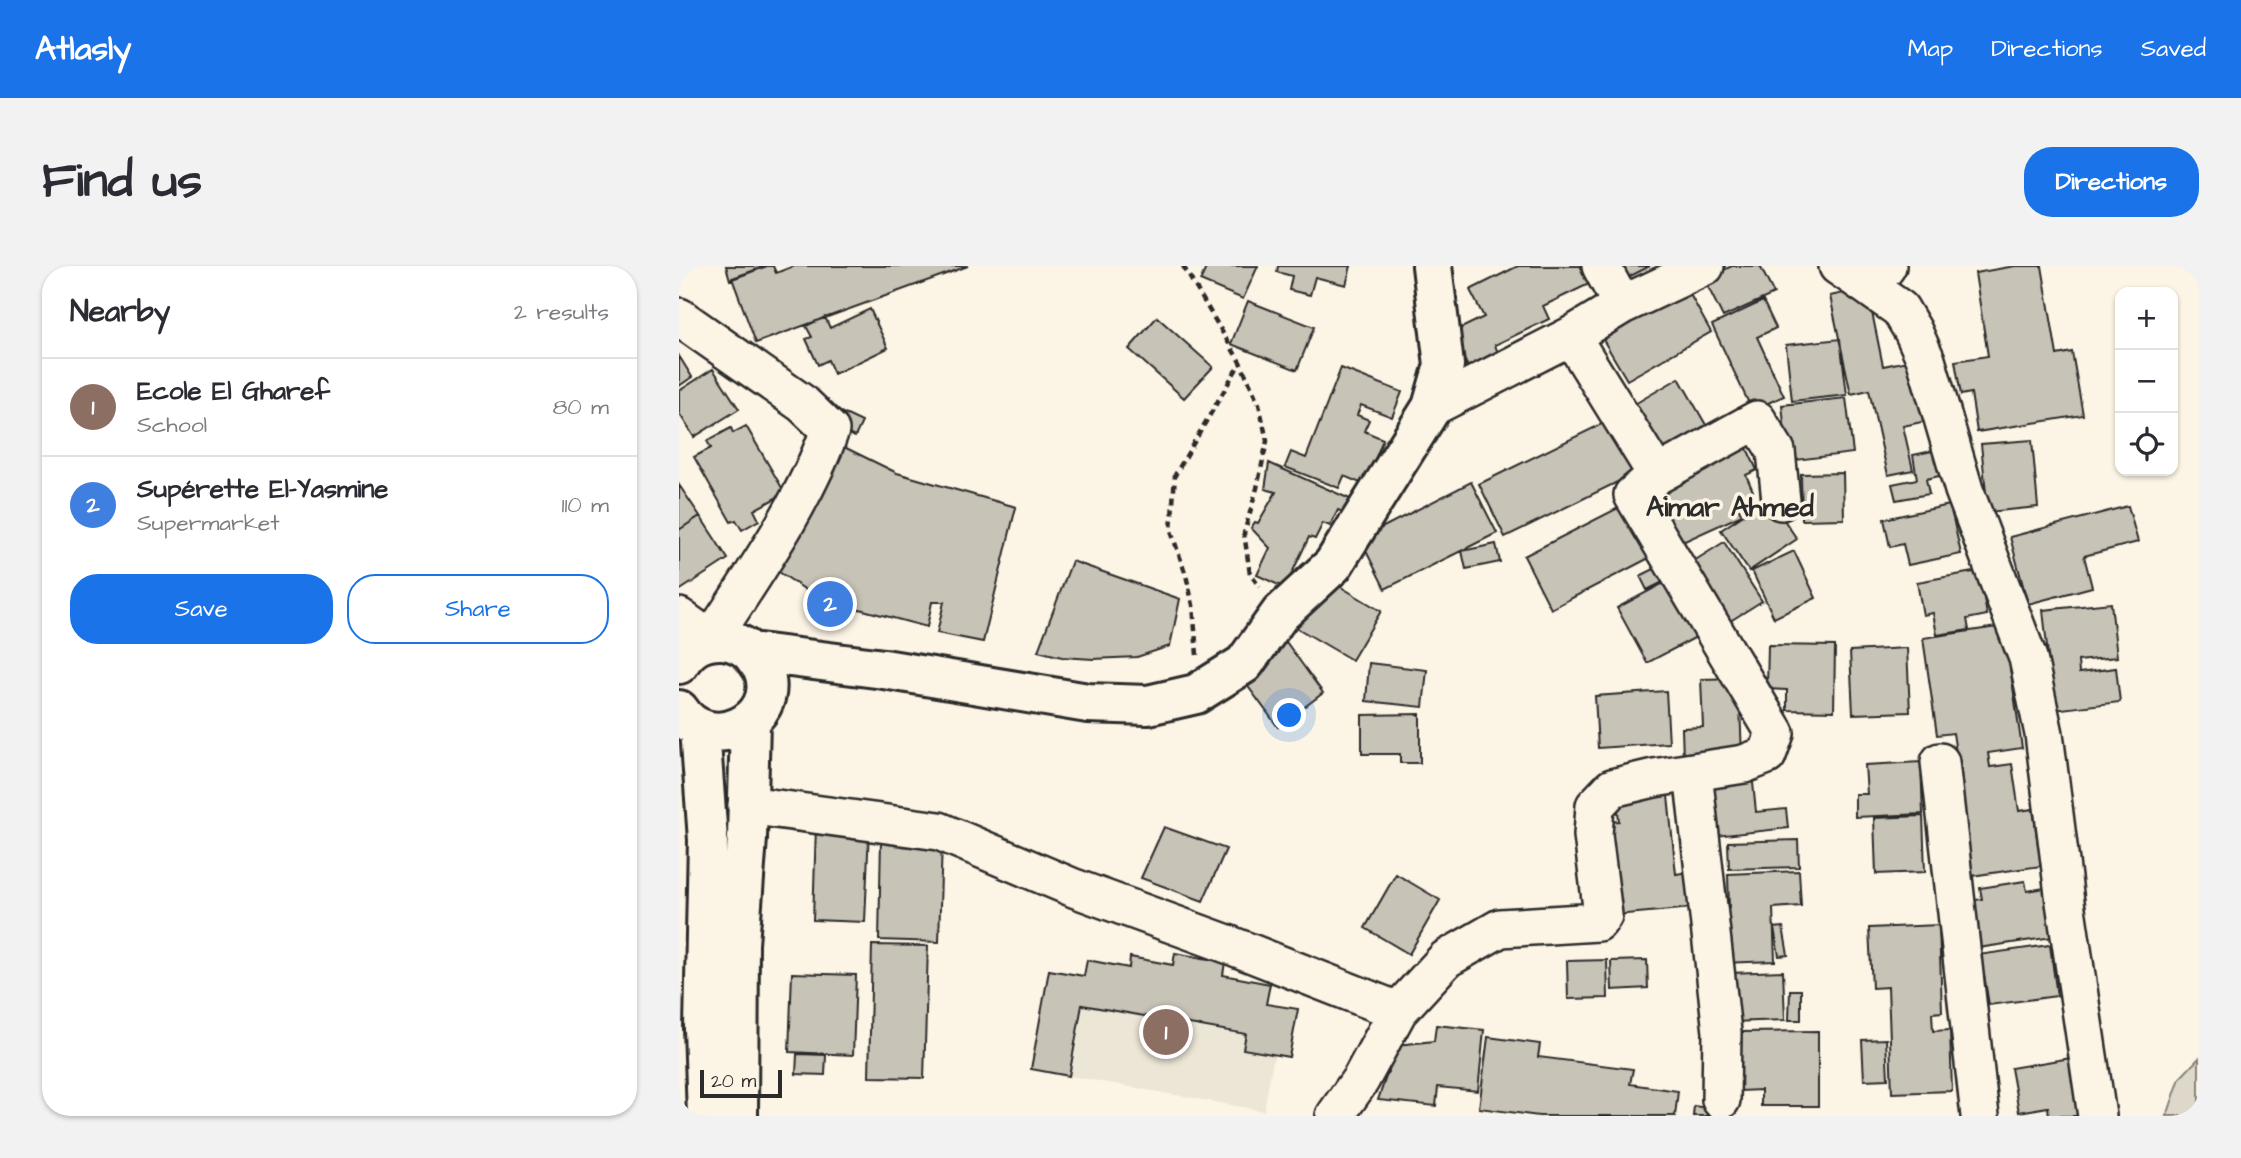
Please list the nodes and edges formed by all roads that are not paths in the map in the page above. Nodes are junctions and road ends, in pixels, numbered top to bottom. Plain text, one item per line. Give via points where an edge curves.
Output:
1 (1432, 266) edge
2 (1601, 266) edge
3 (1705, 266) edge
4 (1838, 266) edge
5 (1879, 277) edge
6 (1622, 305) junction
7 (679, 317) edge
8 (1571, 336) junction
9 (1432, 407) junction
10 (1657, 475) junction
11 (1781, 501) dead end
12 (679, 617) edge
13 (689, 652) edge
14 (751, 652) junction
15 (805, 658) junction
16 (758, 705) junction
17 (689, 720) edge
18 (1940, 762) dead end
19 (1693, 773) junction
20 (747, 805) junction
21 (1398, 1011) junction
22 (1721, 1100) dead end
23 (707, 1116) edge
24 (739, 1116) edge
25 (1335, 1116) edge
26 (1980, 1116) edge
27 (2097, 1116) edge

1 - 9 main road via 1444,365
2 - 6 street
3 - 6 street
4 - 5 street
5 - 27 street via 1926,360 1964,491 2028,658 2045,734
6 - 8 street
7 - 13 street via 803,404 830,430 819,461 766,553
8 - 9 street
8 - 10 street
9 - 15 main road via 1333,565 1280,614 1244,664 1196,694 1148,705 1088,703
10 - 11 street via 1758,419 1776,451
10 - 19 street via 1633,495 1775,733 1767,755
12 - 13 street
13 - 14 main road via 731,640
14 - 15 main road
14 - 16 main road via 764,671
15 - 16 main road via 783,672
16 - 17 main road via 729,732 713,733
16 - 20 main road
17 - 23 main road via 708,840
18 - 26 street
19 - 21 street via 1612,788 1595,806 1593,835 1603,915 1598,922 1500,928 1446,959
19 - 22 street via 1723,1032
20 - 21 street via 939,831 1074,888
20 - 24 main road via 739,944
21 - 25 street

